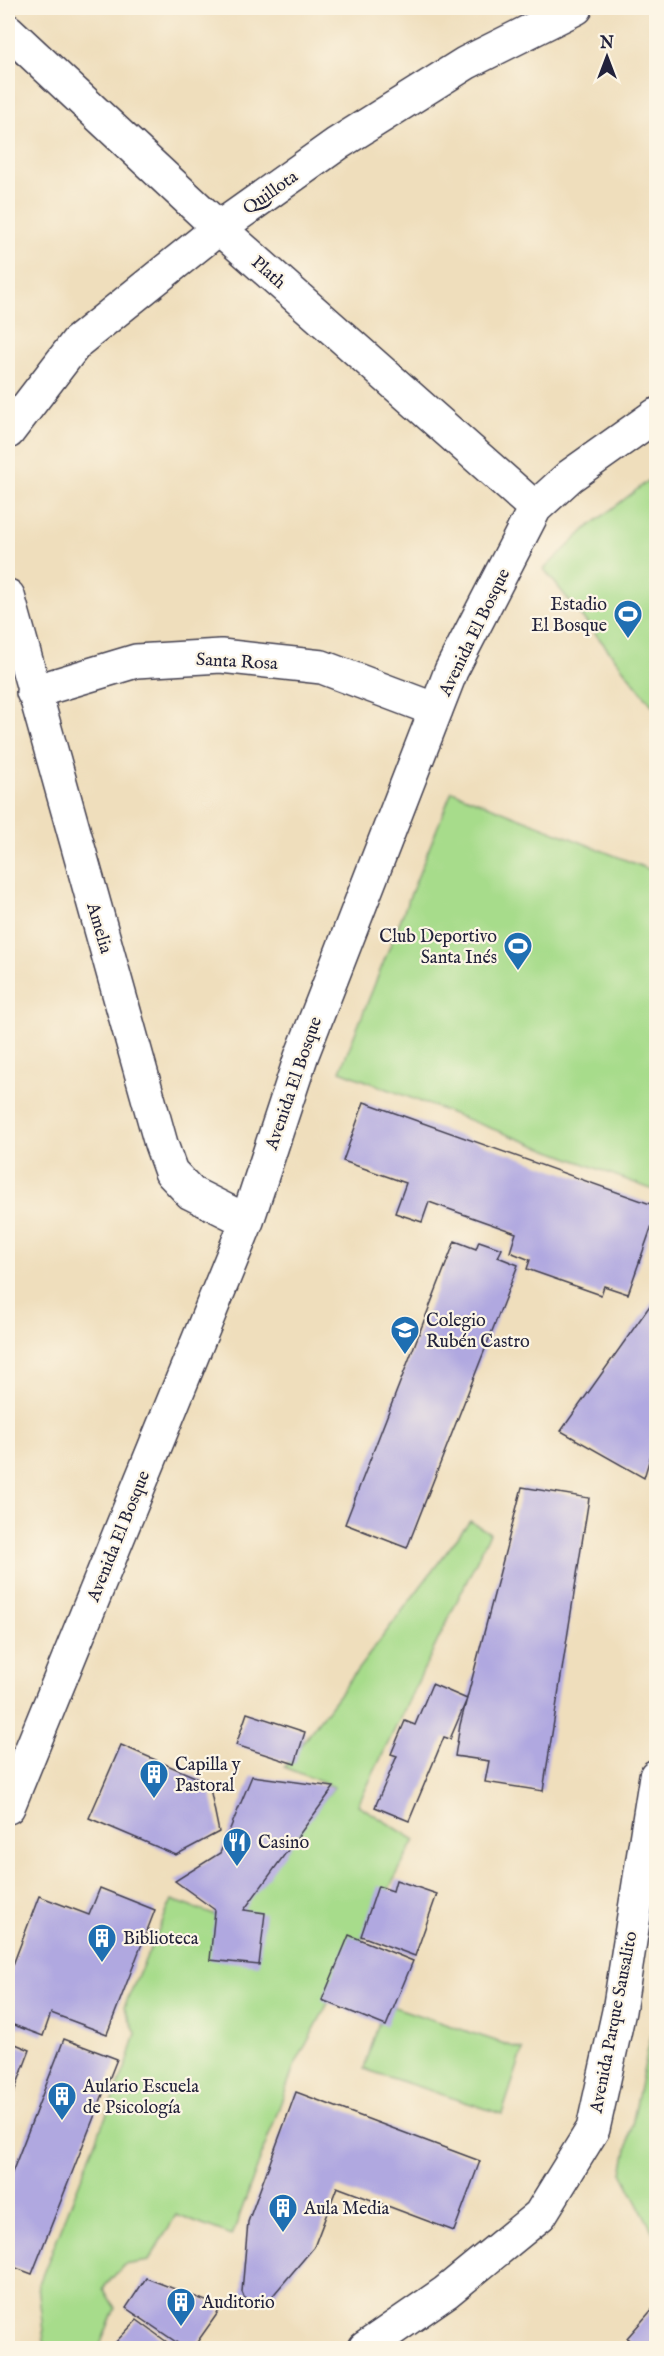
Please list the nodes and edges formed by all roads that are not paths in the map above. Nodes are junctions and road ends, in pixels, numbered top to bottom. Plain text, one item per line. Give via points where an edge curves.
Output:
1 (576, 8) edge
2 (8, 31) edge
3 (219, 228) junction
4 (657, 415) edge
5 (9, 426) edge
6 (536, 508) junction
7 (8, 596) edge
8 (33, 692) junction
9 (436, 710) junction
10 (247, 1221) junction
11 (657, 1776) edge
12 (8, 1806) edge
13 (365, 2349) edge

1 - 3 street, Quillota via 466,63 338,144
2 - 3 street, Plath
3 - 5 street, Quillota via 77,342
3 - 6 street, Plath
4 - 6 street, Avenida El Bosque via 570,476
6 - 9 street, Avenida El Bosque via 451,671
7 - 8 street, Amelia
8 - 9 street, Santa Rosa via 136,661 221,656 322,667
8 - 10 street, Amelia via 171,1172 191,1192
9 - 10 street, Avenida El Bosque via 301,1057
10 - 12 street, Avenida El Bosque
11 - 13 street, Avenida Parque Sausalito via 618,2011 593,2129 540,2215 446,2292

